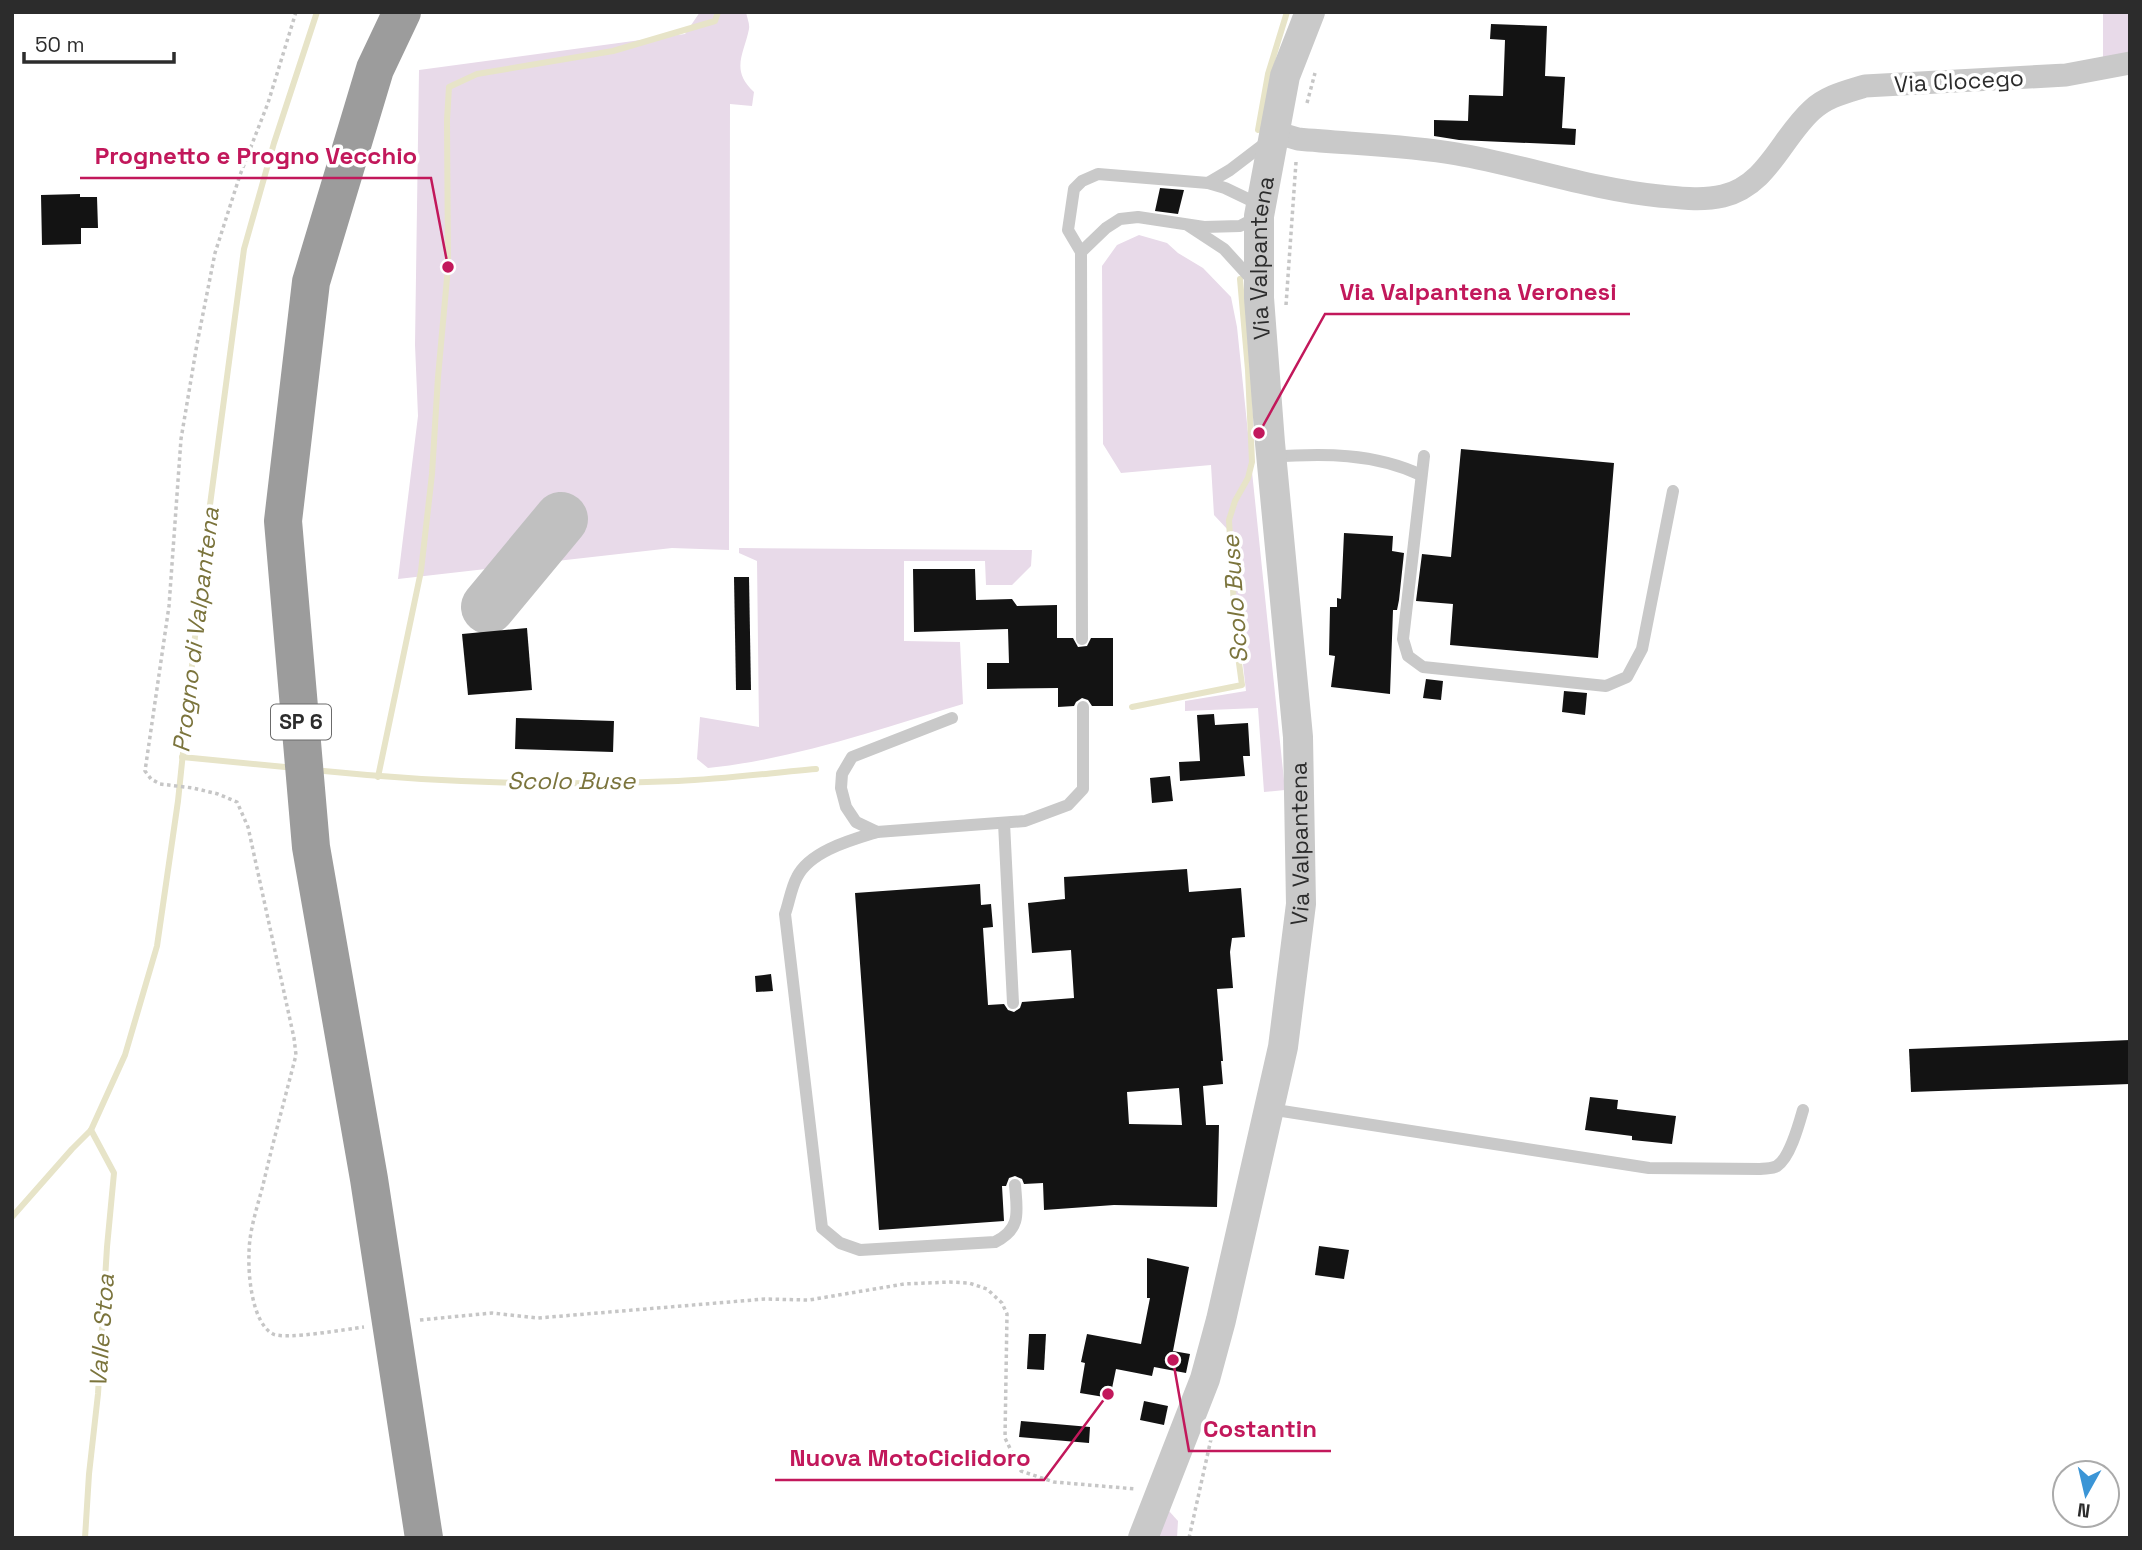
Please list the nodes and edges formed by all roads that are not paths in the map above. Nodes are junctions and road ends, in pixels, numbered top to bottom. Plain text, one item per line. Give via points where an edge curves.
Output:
1 (402, 12) edge
2 (1310, 12) edge
3 (2130, 63) edge
4 (1274, 135) junction
5 (1208, 183) junction
6 (1259, 216) junction
7 (1189, 226) junction
8 (1081, 252) junction
9 (1259, 298) junction
10 (1424, 456) dead end
11 (1271, 457) junction
12 (1421, 475) junction
13 (1673, 491) dead end
14 (1082, 639) dead end
15 (1083, 707) dead end
16 (952, 718) dead end
17 (1004, 823) junction
18 (877, 832) junction
19 (1013, 1003) dead end
20 (1269, 1109) junction
21 (1803, 1110) dead end
22 (1015, 1185) dead end
23 (410, 1441) junction
24 (418, 1538) edge
25 (424, 1538) edge
26 (436, 1538) edge
27 (1143, 1538) edge

1 - 23 highway, SP 6 via 375,69 311,282 283,521 311,847
2 - 4 street, Via Valpantena via 1285,76
3 - 4 street, Via Clocego via 2066,75 1865,86 1826,99 1799,125 1770,166 1745,188 1722,196 1634,193 1456,154
4 - 5 lane
4 - 6 street, Via Valpantena
5 - 6 lane via 1250,200
5 - 8 lane via 1098,174 1082,181 1074,189 1068,230
6 - 7 lane via 1240,226
6 - 9 street, Via Valpantena
7 - 8 lane via 1120,219
7 - 9 lane via 1224,249 1252,278
8 - 14 lane
9 - 11 street, Via Valpantena
10 - 12 lane
11 - 12 lane via 1308,453 1381,460
11 - 20 street, Via Valpantena via 1298,737 1301,904 1283,1047
12 - 13 lane via 1403,639 1408,656 1423,667 1606,686 1627,677 1642,649
15 - 17 lane via 1083,789 1068,805 1025,821
16 - 18 lane via 852,757 842,774 846,807 856,822
17 - 18 lane
17 - 19 lane
18 - 22 lane via 812,859 797,877 785,914 822,1228 840,1243 860,1250 995,1242 1016,1224
20 - 21 lane via 1649,1168 1760,1169 1781,1164
20 - 27 street, Via Valpantena via 1205,1379
23 - 24 highway
23 - 25 highway, SP 6
23 - 26 highway

